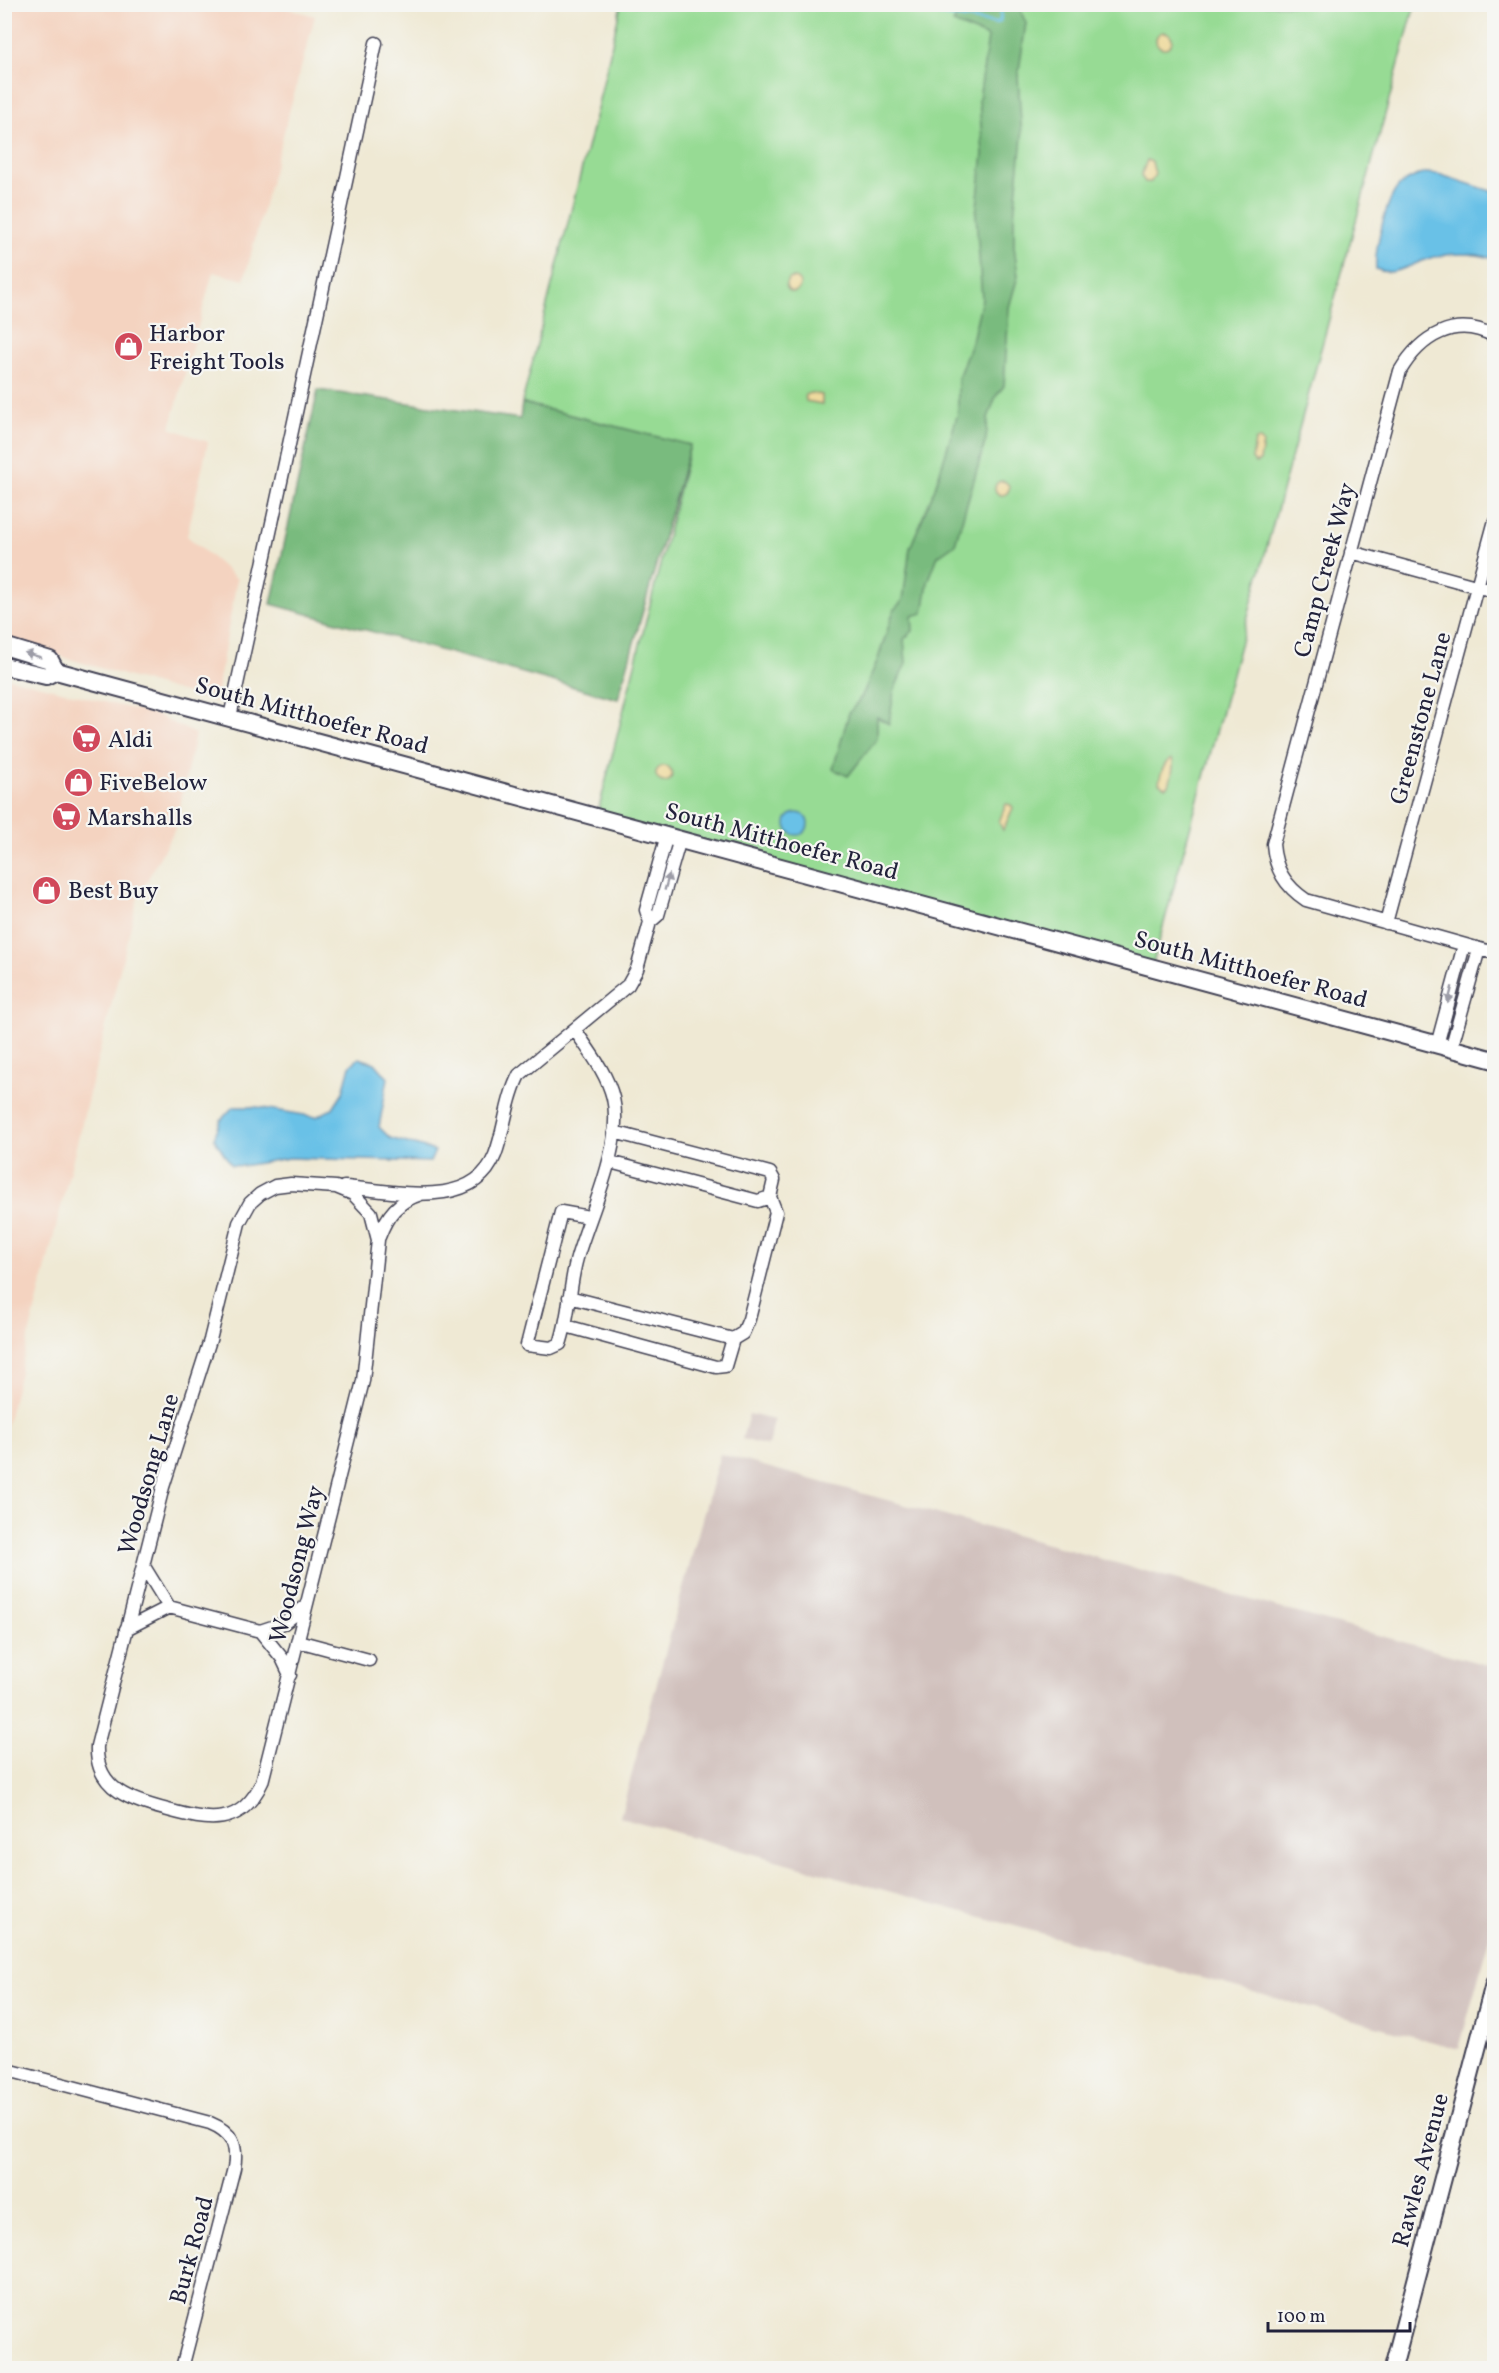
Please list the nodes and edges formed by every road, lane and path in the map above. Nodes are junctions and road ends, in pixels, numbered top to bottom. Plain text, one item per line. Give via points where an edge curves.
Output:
1 (376, 43) dead end
2 (1494, 336) edge
3 (1494, 524) edge
4 (1350, 552) junction
5 (1477, 587) junction
6 (1494, 591) edge
7 (4, 646) edge
8 (4, 666) edge
9 (56, 671) junction
10 (230, 717) junction
11 (673, 837) junction
12 (1386, 923) junction
13 (1464, 945) junction
14 (1479, 949) junction
15 (1494, 953) edge
16 (575, 1030) junction
17 (1444, 1047) junction
18 (1494, 1060) edge
19 (614, 1132) junction
20 (610, 1162) junction
21 (336, 1187) junction
22 (430, 1193) junction
23 (770, 1197) junction
24 (589, 1217) junction
25 (378, 1241) junction
26 (569, 1297) junction
27 (566, 1326) junction
28 (733, 1339) junction
29 (143, 1565) junction
30 (306, 1606) junction
31 (169, 1607) junction
32 (126, 1629) junction
33 (260, 1631) junction
34 (298, 1641) junction
35 (369, 1660) dead end
36 (290, 1674) junction
37 (167, 1810) joint
38 (1494, 1984) edge
39 (4, 2069) edge
40 (182, 2368) edge
41 (1393, 2368) edge

1 - 10 street
2 - 4 street, Camp Creek Way via 1457,328 1434,333 1415,348 1400,370
3 - 5 street, Greenstone Lane
4 - 5 street
4 - 12 street, Camp Creek Way via 1274,833 1274,854 1281,875 1305,900
5 - 6 street
5 - 12 street, Greenstone Lane
9 -> 7 main road, South Mitthoefer Road via 50,660
8 - 9 main road, South Mitthoefer Road via 46,676
9 - 10 main road, South Mitthoefer Road
10 - 11 main road, South Mitthoefer Road
11 - 16 street, Woodsong Way via 646,910 650,922 637,969 628,986
11 - 17 main road, South Mitthoefer Road
12 - 13 street
13 - 14 street
13 -> 17 street
14 - 15 street
14 - 17 street
16 - 19 street via 605,1076 613,1097
16 - 22 street, Woodsong Way via 517,1077 494,1156 483,1175 466,1188
17 - 18 main road, South Mitthoefer Road
19 - 20 street
19 - 23 street via 771,1173 774,1180
20 - 23 street via 758,1201
20 - 24 street
21 - 22 street, Woodsong Lane
21 - 25 street, Woodsong Lane via 353,1194 365,1205 374,1220
21 - 29 street, Woodsong Lane via 275,1186 255,1198 243,1212 210,1340 163,1486
22 - 25 street, Woodsong Way via 405,1201 393,1210 384,1221
23 - 28 street via 776,1212 749,1319 743,1333
24 - 26 street
24 - 27 street via 561,1212 527,1345 551,1348 561,1344
25 - 30 street, Woodsong Way via 365,1374
26 - 27 street
26 - 28 street
27 - 28 street via 716,1367 725,1366
29 - 31 street
29 - 32 street, Woodsong Lane
30 - 33 street via 284,1623
30 - 34 street, Woodsong Way
31 - 32 street
31 - 33 street
32 - 37 street, Woodsong Lane via 98,1737 98,1761 105,1779 122,1796
33 - 36 street
34 - 35 street
34 - 36 street, Woodsong Way
36 - 37 street, Woodsong Way via 262,1782 253,1799 220,1819
38 - 41 main road, Rawles Avenue
39 - 40 street, Burk Road via 210,2123 223,2129 234,2143 234,2168

